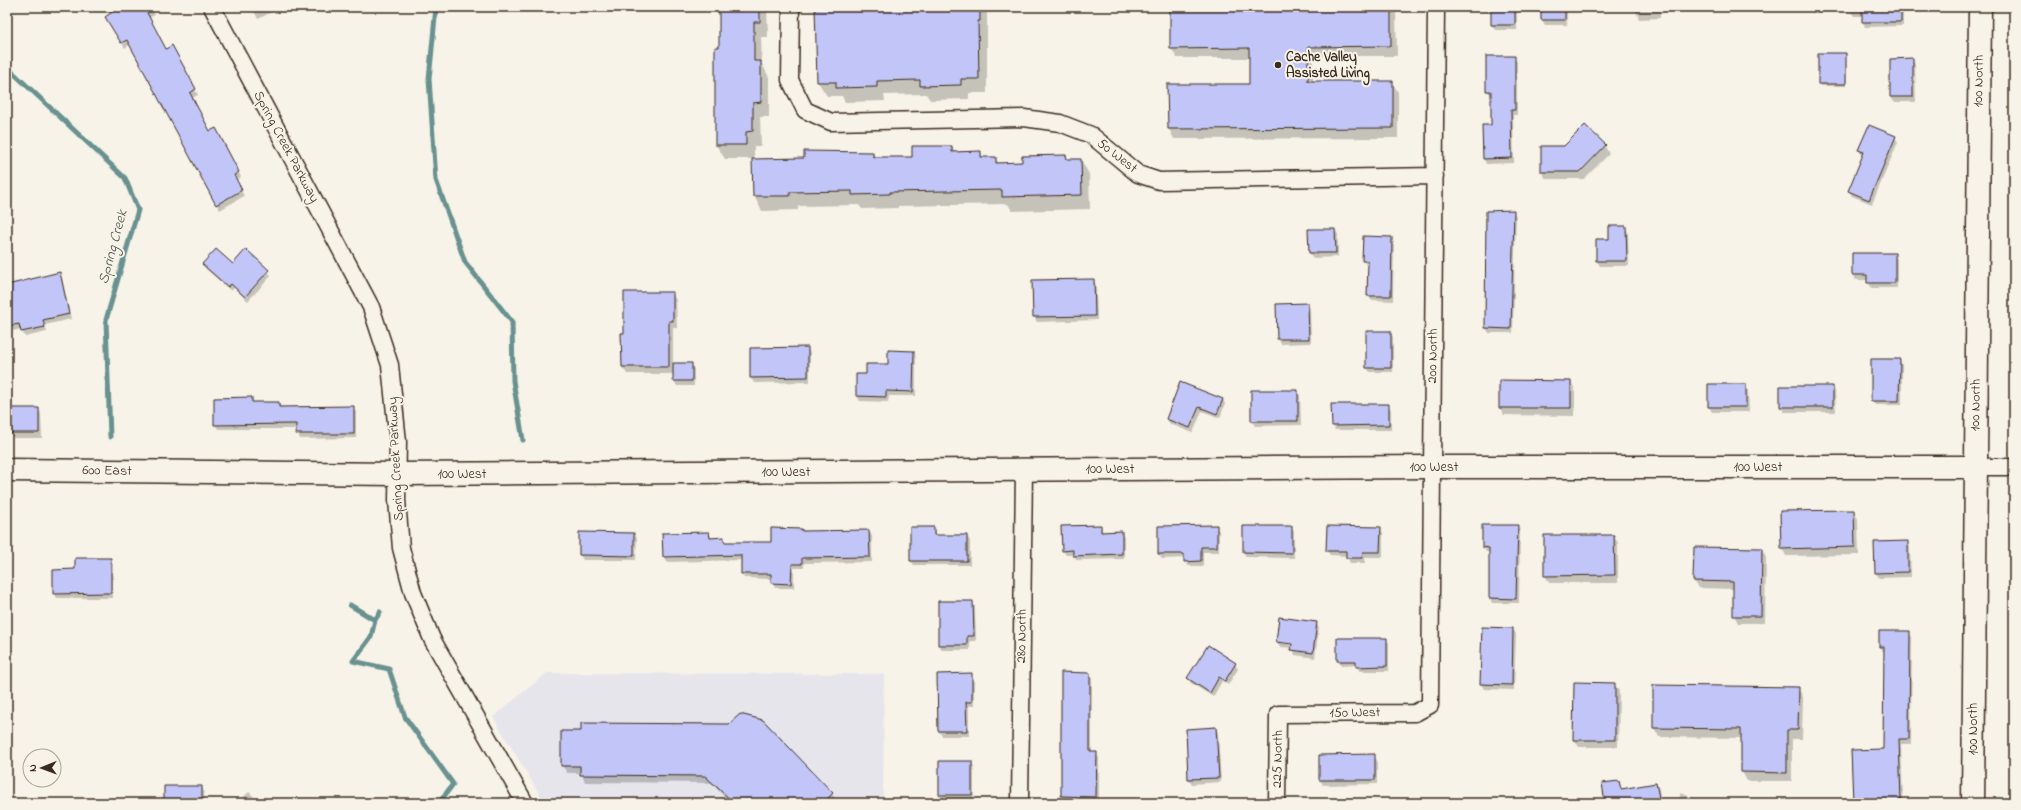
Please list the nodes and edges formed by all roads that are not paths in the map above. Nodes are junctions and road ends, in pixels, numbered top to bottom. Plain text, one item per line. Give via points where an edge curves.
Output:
1 (212, 7) edge
2 (791, 7) edge
3 (1436, 7) edge
4 (1980, 7) edge
5 (1435, 176) junction
6 (1431, 467) junction
7 (1975, 467) junction
8 (2014, 467) edge
9 (7, 470) edge
10 (1024, 470) junction
11 (207, 473) joint
12 (397, 474) junction
13 (1430, 705) joint
14 (1278, 714) joint
15 (525, 803) edge
16 (1020, 803) edge
17 (1277, 803) edge
18 (1973, 803) edge

1 - 12 street, Spring Creek Parkway via 371,307 390,365 398,442
2 - 5 street, 50 West via 790,80 805,110 831,122 1024,118 1060,123 1091,135 1138,174 1159,181
3 - 5 street, 200 North
4 - 7 street, 100 North
5 - 6 street, 200 North
6 - 7 street, 100 West
6 - 10 street, 100 West
6 - 13 street, 200 North
7 - 8 street, 100 West
7 - 18 street, 100 North
9 - 11 street, 600 East
10 - 12 street, 100 West
10 - 16 street, 280 North
11 - 12 street, 100 West
12 - 15 street, Spring Creek Parkway via 401,548 413,593 432,639
13 - 14 street, 150 West via 1415,712
14 - 17 street, 225 North

